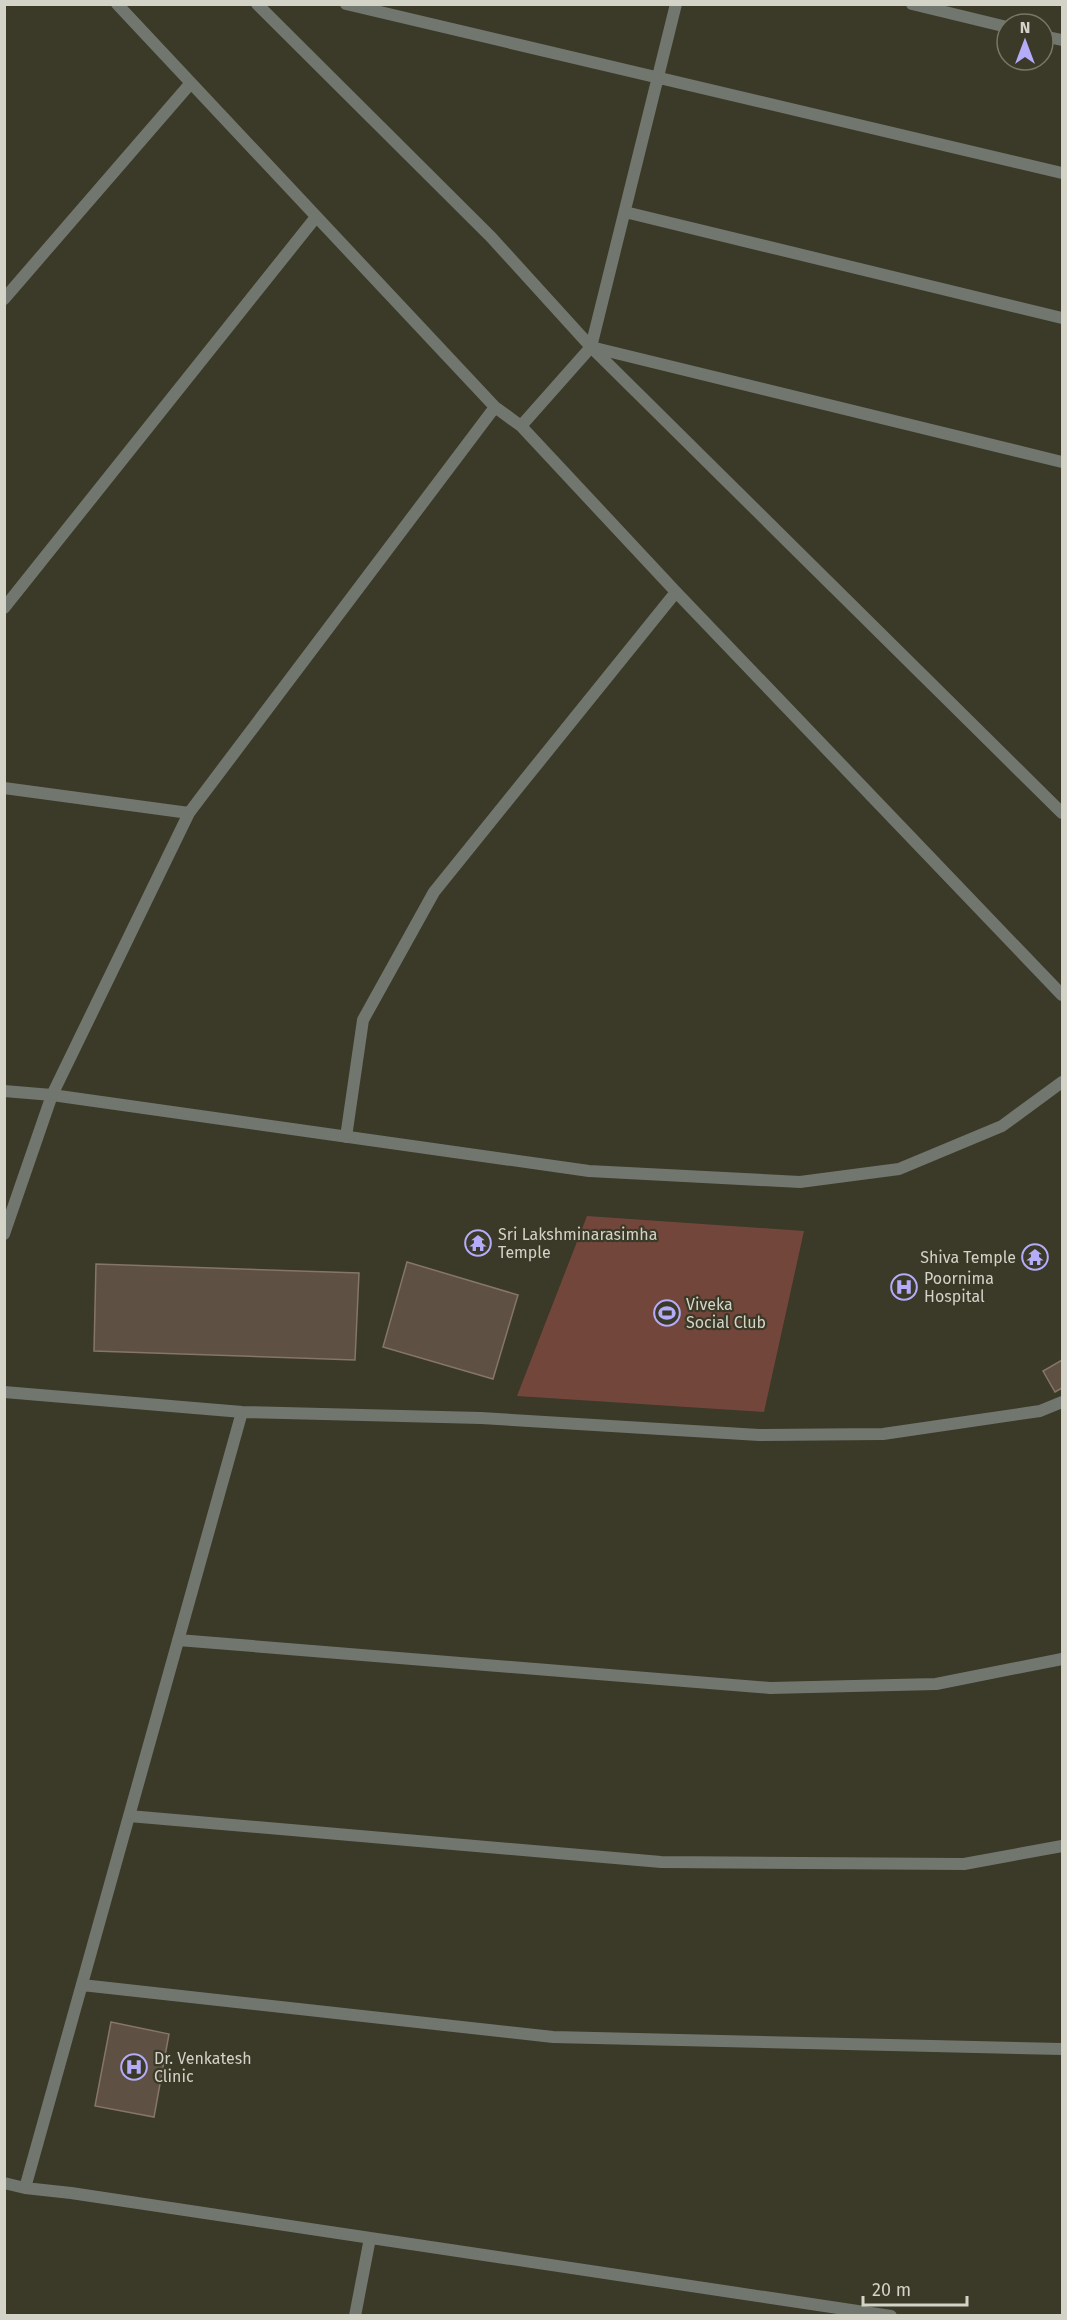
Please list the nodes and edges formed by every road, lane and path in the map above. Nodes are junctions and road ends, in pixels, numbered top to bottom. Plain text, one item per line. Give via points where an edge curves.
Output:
1 (117, 4) edge
2 (256, 4) edge
3 (346, 4) edge
4 (676, 4) edge
5 (912, 4) edge
6 (995, 24) edge
7 (658, 78) junction
8 (190, 84) junction
9 (1062, 173) edge
10 (625, 212) junction
11 (316, 217) junction
12 (4, 298) edge
13 (1062, 318) edge
14 (591, 347) junction
15 (495, 407) junction
16 (521, 426) junction
17 (1062, 462) edge
18 (676, 592) junction
19 (4, 608) edge
20 (4, 788) edge
21 (189, 813) junction
22 (1062, 813) edge
23 (1062, 995) edge
24 (1062, 1082) edge
25 (4, 1091) edge
26 (52, 1095) junction
27 (346, 1137) junction
28 (4, 1234) edge
29 (4, 1392) edge
30 (1062, 1402) edge
31 (242, 1412) junction
32 (178, 1641) junction
33 (1062, 1659) edge
34 (129, 1816) junction
35 (1062, 1846) edge
36 (82, 1985) junction
37 (1062, 2049) edge
38 (4, 2183) edge
39 (25, 2188) junction
40 (370, 2238) junction
41 (355, 2316) edge
42 (891, 2316) edge

1 - 8 street
2 - 14 street via 491,237
3 - 7 street
4 - 7 street
5 - 6 street
7 - 9 street
7 - 10 street
8 - 11 street
8 - 12 street
10 - 13 street
10 - 14 street
11 - 15 street
11 - 19 street
14 - 16 street
14 - 17 street
14 - 22 street
15 - 16 street
15 - 21 street
16 - 18 street
18 - 23 street
18 - 27 street via 434,892 363,1020
20 - 21 street
21 - 26 street
24 - 27 street via 1002,1126 899,1169 800,1182 589,1171
25 - 26 street
26 - 27 street
26 - 28 street
29 - 31 street
30 - 31 street via 1040,1411 883,1434 759,1435 481,1418
31 - 32 street
32 - 33 street via 770,1688 936,1684
32 - 34 street
34 - 35 street via 661,1862 964,1864
34 - 36 street
36 - 37 street via 553,2037
36 - 39 street
38 - 39 street
39 - 40 street
40 - 41 street
40 - 42 street

